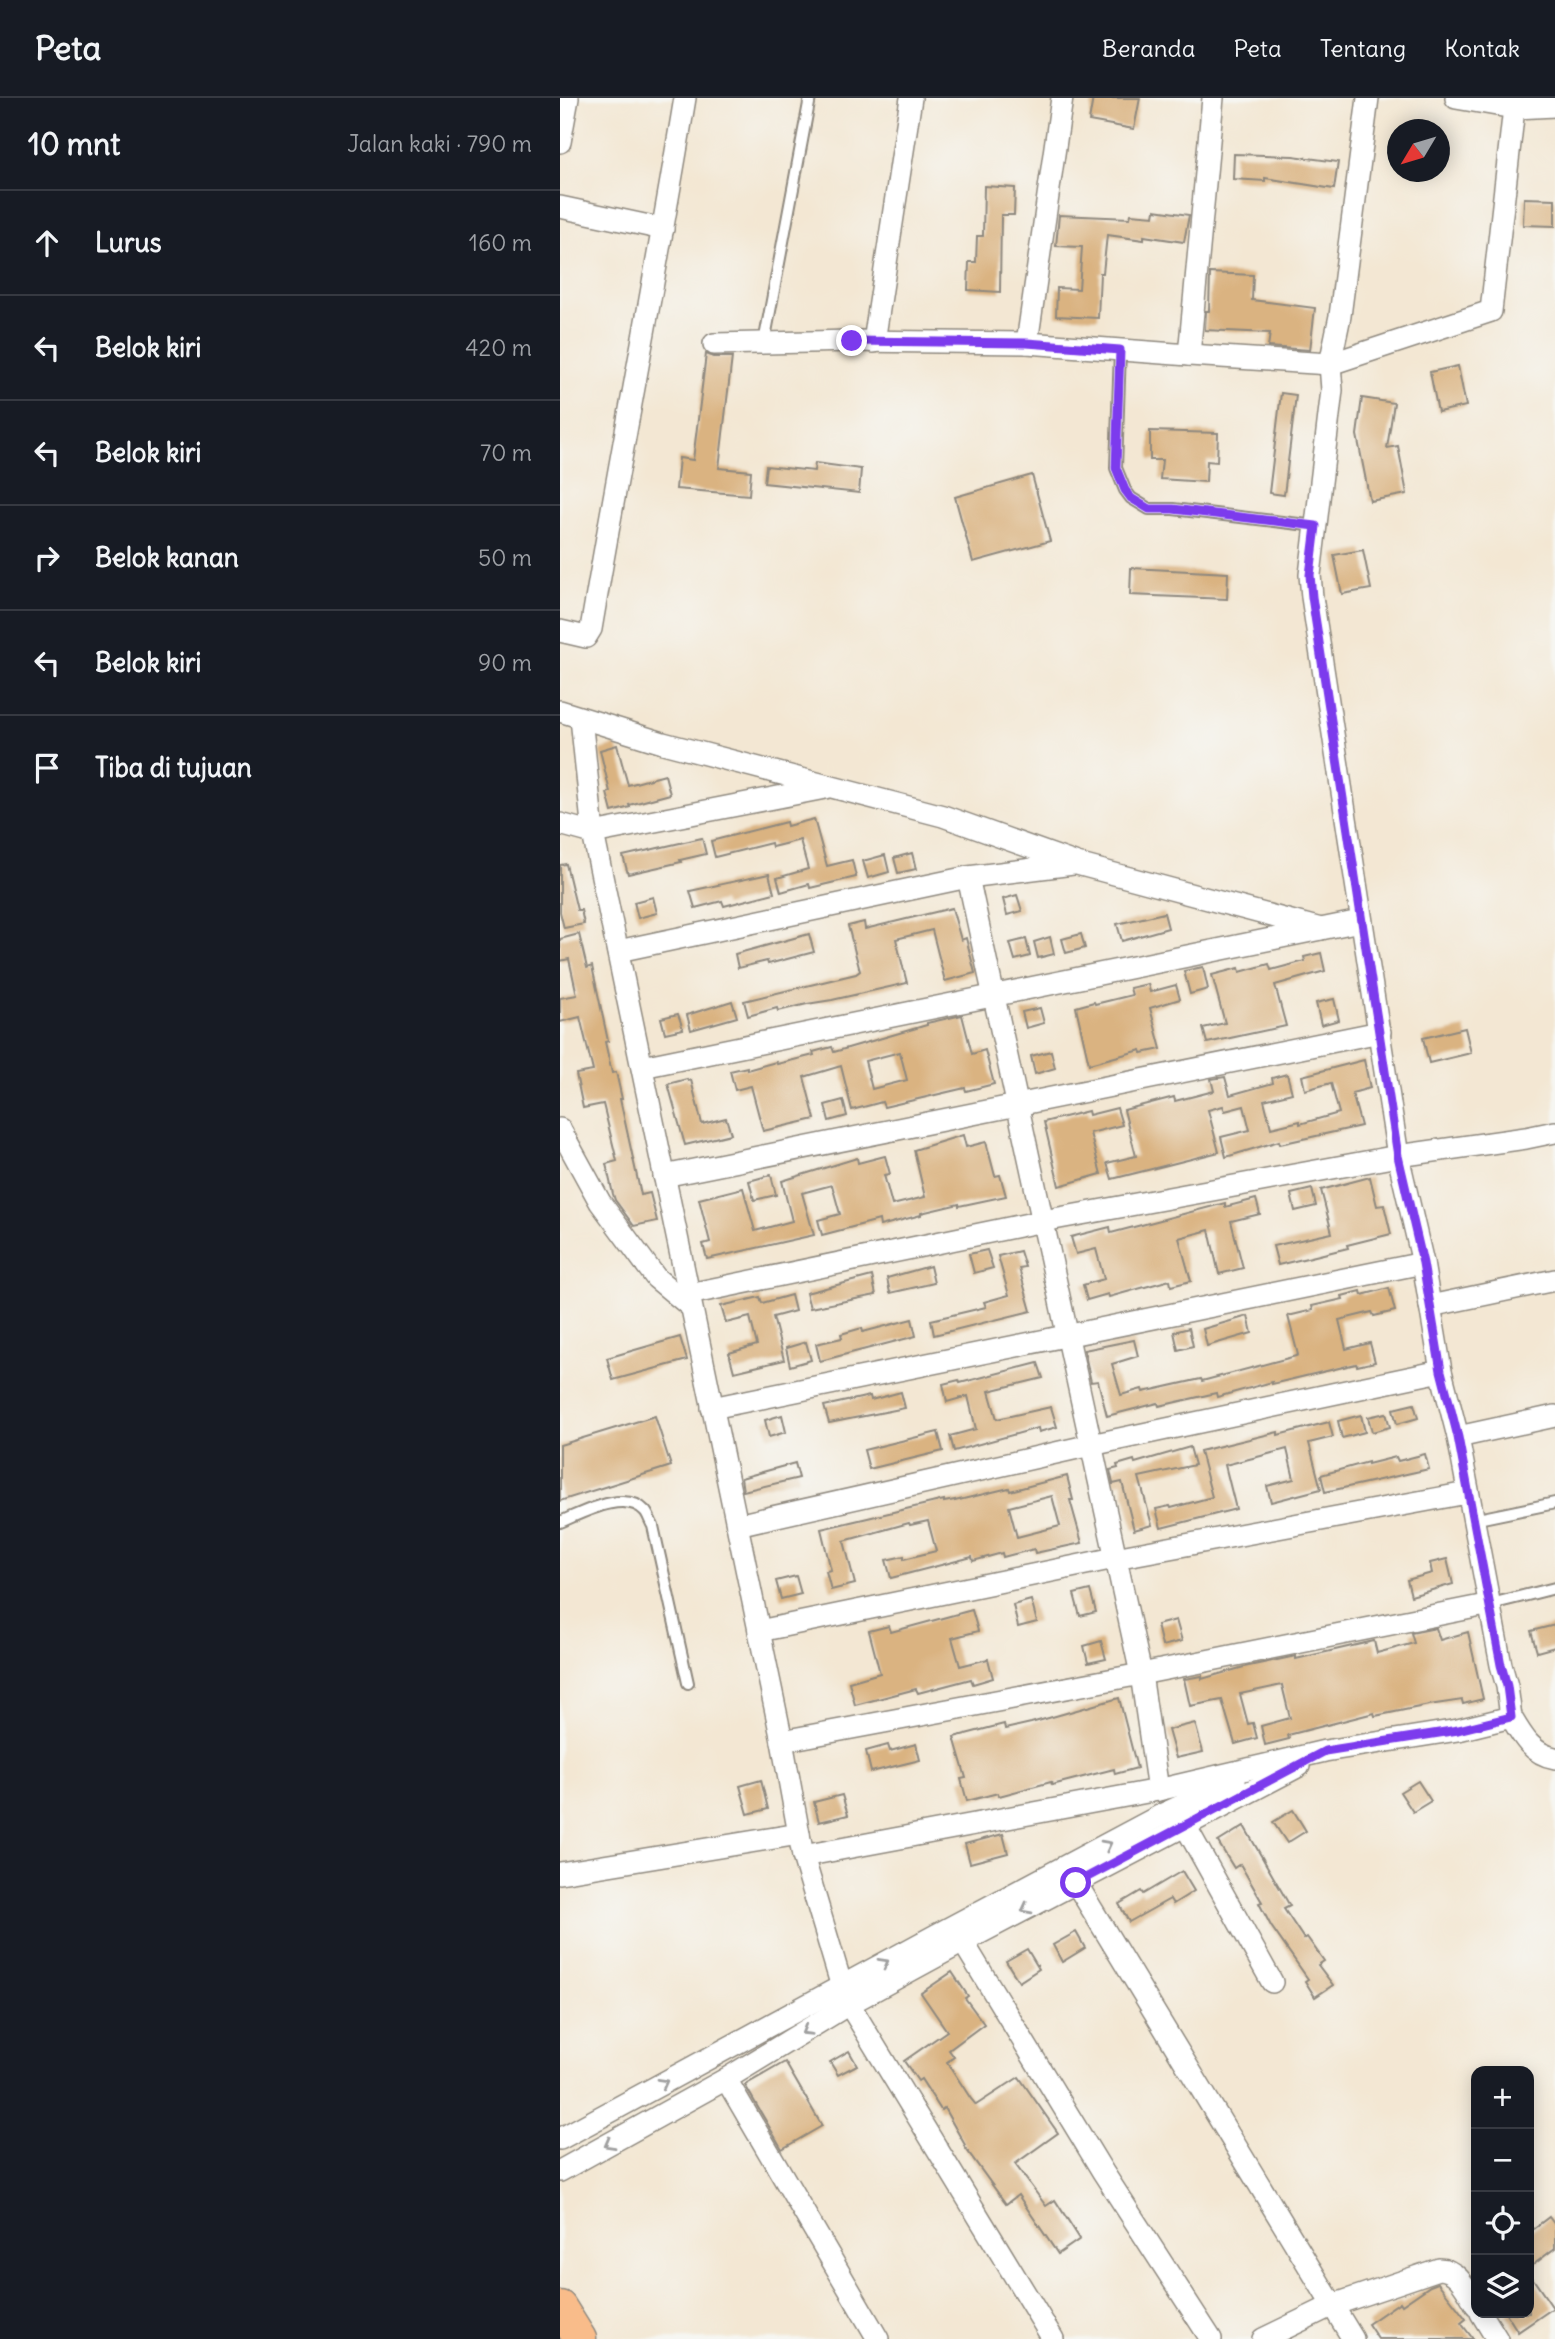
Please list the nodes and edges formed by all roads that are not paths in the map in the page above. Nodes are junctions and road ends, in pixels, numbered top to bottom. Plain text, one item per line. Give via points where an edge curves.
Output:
1 (568, 98) edge
2 (685, 98) edge
3 (810, 98) edge
4 (911, 98) edge
5 (1062, 98) edge
6 (1213, 98) edge
7 (1368, 98) edge
8 (1456, 98) edge
9 (1555, 106) edge
10 (1514, 108) junction
11 (560, 142) edge
12 (560, 207) edge
13 (663, 229) junction
14 (874, 342) junction
15 (764, 343) junction
16 (1027, 343) junction
17 (714, 344) dead end
18 (1120, 350) junction
19 (1189, 355) junction
20 (1330, 364) junction
21 (1316, 526) junction
22 (560, 631) edge
23 (560, 711) edge
24 (581, 718) junction
25 (831, 787) junction
26 (560, 824) edge
27 (593, 833) junction
28 (1077, 864) junction
29 (968, 877) junction
30 (1360, 920) junction
31 (1321, 929) junction
32 (618, 951) junction
33 (993, 995) junction
34 (1380, 1032) junction
35 (642, 1067) junction
36 (1017, 1104) junction
37 (560, 1129) edge
38 (1555, 1132) edge
39 (1398, 1156) junction
40 (664, 1176) junction
41 (1042, 1221) junction
42 (1423, 1263) junction
43 (1555, 1280) edge
44 (690, 1300) junction
45 (1430, 1306) junction
46 (1067, 1334) junction
47 (1441, 1371) junction
48 (712, 1408) junction
49 (1555, 1416) edge
50 (1458, 1437) junction
51 (1091, 1445) junction
52 (1467, 1493) junction
53 (1555, 1503) edge
54 (1473, 1520) junction
55 (560, 1522) edge
56 (737, 1525) junction
57 (1115, 1558) junction
58 (1555, 1588) edge
59 (1491, 1604) junction
60 (759, 1632) junction
61 (1142, 1674) junction
62 (688, 1683) dead end
63 (1511, 1717) junction
64 (782, 1741) junction
65 (1325, 1751) junction
66 (1555, 1758) edge
67 (1273, 1764) junction
68 (1158, 1790) junction
69 (1186, 1827) junction
70 (799, 1834) junction
71 (803, 1856) junction
72 (560, 1873) edge
73 (1076, 1883) junction
74 (963, 1942) junction
75 (1272, 1982) dead end
76 (846, 1996) junction
77 (726, 2079) junction
78 (560, 2139) edge
79 (560, 2171) edge
80 (1471, 2297) edge
81 (1333, 2305) junction
82 (560, 2307) edge
83 (1484, 2318) edge
84 (580, 2339) edge
85 (878, 2339) edge
86 (1053, 2339) edge
87 (1211, 2339) edge
88 (1262, 2339) edge
89 (1353, 2339) edge
90 (1497, 2339) edge

1 - 11 street
2 - 13 street
3 - 15 lane
4 - 14 street
5 - 16 street
6 - 19 street
7 - 20 street
8 - 10 street
9 - 10 street
10 - 20 street via 1492,311
12 - 13 street
13 - 22 street via 592,629 586,637
14 - 15 street
14 - 16 street
15 - 17 street
16 - 18 street
18 - 19 street
18 - 21 lane via 1116,468 1131,498 1149,509
19 - 20 street
20 - 21 street via 1332,390
21 - 30 street via 1310,575
23 - 24 street
24 - 25 street
24 - 27 street
25 - 27 street
25 - 28 street via 943,816
26 - 27 street
27 - 32 street
28 - 29 street
28 - 31 street
29 - 32 street
29 - 33 street
30 - 31 street
30 - 34 street
31 - 33 street
32 - 35 street
33 - 35 street
33 - 36 street
34 - 36 street
34 - 39 street
35 - 40 street
36 - 40 street
36 - 41 street
37 - 44 street via 600,1202 656,1278
38 - 39 street
39 - 41 street
39 - 42 street
40 - 44 street
41 - 44 street
41 - 46 street
42 - 45 street
42 - 46 street
43 - 45 street
44 - 48 street
45 - 47 street
46 - 48 street
46 - 51 street
47 - 50 street
47 - 51 street
48 - 56 street
49 - 50 street
50 - 52 street
51 - 56 street
51 - 57 street
52 - 54 street
52 - 57 street
53 - 54 lane
54 - 59 street
55 - 62 lane via 618,1500 645,1511 653,1526
56 - 60 street
57 - 60 street
57 - 61 street
58 - 59 lane
59 - 61 street
59 - 63 street
60 - 64 street
61 - 64 street
61 - 68 street
63 - 65 street
63 - 66 street via 1537,1753
64 - 70 street
65 - 67 street
65 - 69 street
67 - 68 street
76 -> 67 street via 1163,1814
68 - 71 street
69 - 73 street
69 - 75 street
70 - 71 street
70 - 72 street
71 - 76 street
73 -> 74 street
73 - 81 street
74 - 76 street
74 - 87 street
76 -> 77 street
78 -> 76 street
76 - 86 street
77 -> 79 street
77 - 85 street
80 - 81 street via 1459,2279 1443,2269
81 - 88 street
81 - 89 street
82 - 84 main road
83 - 90 street

